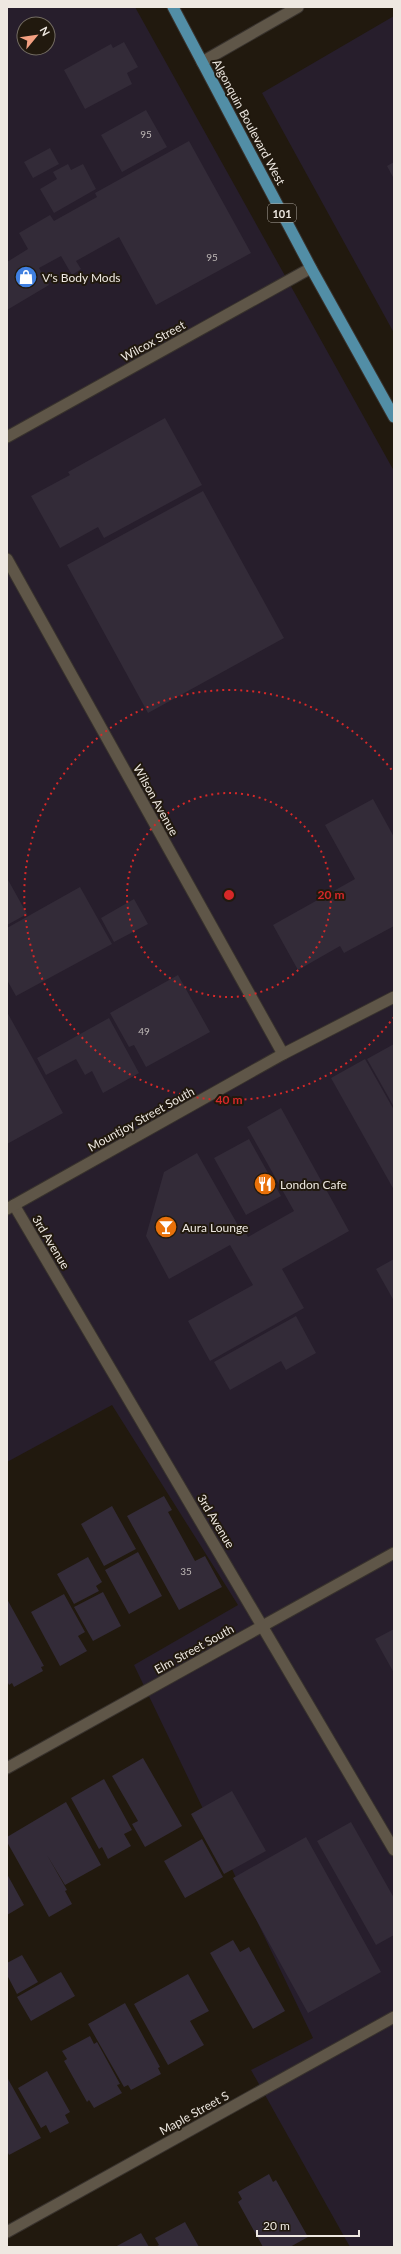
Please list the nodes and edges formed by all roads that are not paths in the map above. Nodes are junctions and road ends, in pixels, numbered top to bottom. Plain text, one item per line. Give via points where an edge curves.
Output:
1 (173, 7) edge
2 (298, 7) edge
3 (202, 62) junction
4 (311, 268) junction
5 (394, 417) edge
6 (7, 437) edge
7 (7, 558) edge
8 (394, 997) edge
9 (283, 1054) junction
10 (11, 1207) edge
11 (394, 1553) edge
12 (262, 1625) junction
13 (7, 1768) edge
14 (394, 1850) edge
15 (394, 2017) edge
16 (7, 2232) edge

1 - 3 main road, Algonquin Boulevard West / 101
2 - 3 street
3 - 4 main road, Algonquin Boulevard West / 101
4 - 5 main road, Algonquin Boulevard West / 101
4 - 6 street, Wilcox Street
7 - 9 street, Wilson Avenue
8 - 9 street, Mountjoy Street South
9 - 10 street, Mountjoy Street South
10 - 12 street, 3rd Avenue
11 - 12 street, Elm Street South
12 - 13 street, Elm Street South
12 - 14 street, 3rd Avenue
15 - 16 street, Maple Street S

